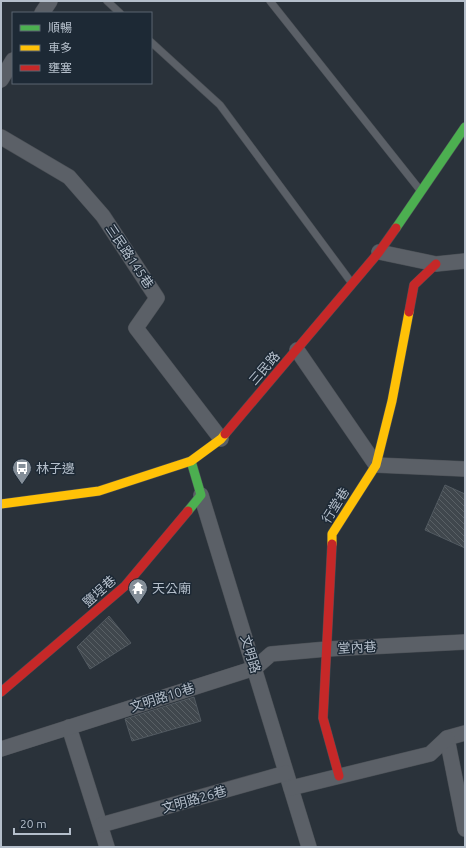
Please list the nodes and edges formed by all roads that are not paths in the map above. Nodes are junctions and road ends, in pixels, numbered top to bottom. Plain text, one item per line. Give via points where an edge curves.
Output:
1 (50, 1) edge
2 (107, 1) edge
3 (270, 1) edge
4 (43, 12) edge
5 (119, 12) edge
6 (152, 43) edge
7 (12, 62) edge
8 (1, 80) edge
9 (465, 126) edge
10 (1, 137) edge
11 (421, 192) junction
12 (379, 252) junction
13 (465, 261) edge
14 (436, 264) junction
15 (353, 284) junction
16 (297, 350) junction
17 (221, 439) junction
18 (191, 461) junction
19 (376, 465) junction
20 (465, 469) edge
21 (201, 495) junction
22 (1, 504) edge
23 (465, 642) edge
24 (327, 649) junction
25 (255, 668) junction
26 (1, 692) edge
27 (69, 727) junction
28 (465, 733) edge
29 (447, 738) junction
30 (1, 749) edge
31 (286, 773) junction
32 (339, 776) junction
33 (291, 788) junction
34 (101, 825) junction
35 (465, 829) edge
36 (108, 847) edge
37 (309, 847) edge

1 - 4 street
2 - 5 lane
3 - 11 lane
6 - 15 lane via 220,105
7 - 8 street
9 - 11 street, 三民路
10 - 17 street, 三民路145巷 via 69,177 103,216 158,298 136,328
11 - 12 street, 三民路
12 - 14 street
12 - 15 street, 三民路
13 - 14 street
14 - 19 street, 行堂巷 via 414,285 392,401
15 - 16 street, 三民路
16 - 17 street, 三民路
16 - 19 street
17 - 18 street, 三民路
18 - 21 street, 文明路
18 - 22 street, 三民路 via 99,491
19 - 20 street
19 - 24 street, 行堂巷 via 332,534
21 - 25 street, 文明路
21 - 26 street, 鹽埕巷 via 125,586
23 - 24 street, 堂內巷
24 - 25 street, 堂內巷 via 271,654
24 - 32 street, 行堂巷 via 323,718
25 - 27 street, 文明路10巷
25 - 31 street, 文明路
27 - 30 street, 文明路10巷
27 - 34 street
28 - 29 street
29 - 32 street via 430,754
29 - 35 street
31 - 33 street, 文明路
31 - 34 street, 文明路26巷
32 - 33 street
33 - 37 street, 文明路
34 - 36 street

